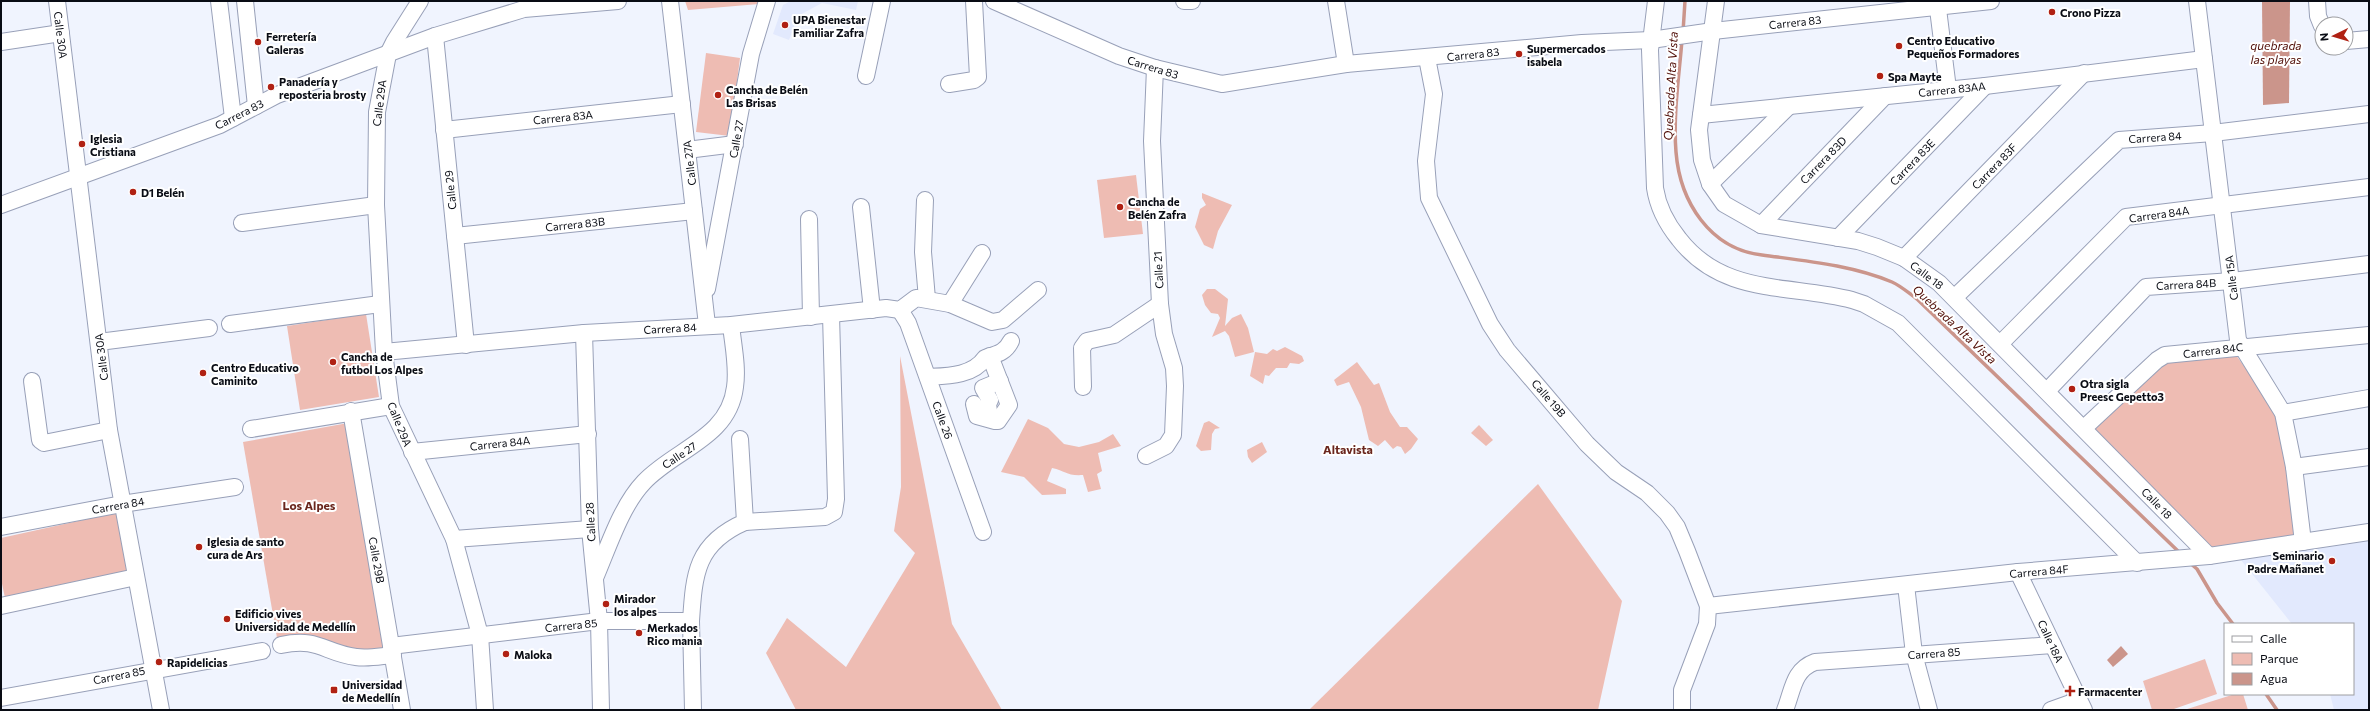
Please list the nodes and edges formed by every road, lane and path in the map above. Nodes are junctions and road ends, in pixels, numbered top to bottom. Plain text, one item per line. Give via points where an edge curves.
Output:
1 (57, 1) edge
2 (219, 1) edge
3 (245, 1) edge
4 (420, 1) edge
5 (618, 1) edge
6 (670, 1) edge
7 (767, 1) edge
8 (882, 1) edge
9 (974, 1) edge
10 (994, 1) edge
11 (1336, 1) edge
12 (1656, 1) edge
13 (1716, 1) edge
14 (1990, 1) edge
15 (2197, 1) edge
16 (2317, 1) edge
17 (1937, 4) edge
18 (2318, 16) edge
19 (1713, 31) junction
20 (61, 33) junction
21 (435, 36) junction
22 (2369, 39) edge
23 (1651, 40) junction
24 (2354, 40) edge
25 (1, 42) edge
26 (388, 54) junction
27 (1427, 58) junction
28 (2204, 59) junction
29 (1346, 64) junction
30 (1155, 68) junction
31 (2084, 73) junction
32 (866, 76) dead end
33 (950, 84) dead end
34 (1985, 86) junction
35 (1948, 89) junction
36 (1885, 96) junction
37 (682, 104) junction
38 (256, 106) junction
39 (1788, 107) junction
40 (2369, 114) edge
41 (1700, 116) junction
42 (233, 118) junction
43 (444, 130) junction
44 (2213, 133) junction
45 (735, 144) junction
46 (687, 150) junction
47 (79, 177) junction
48 (1710, 184) junction
49 (2369, 187) edge
50 (925, 200) dead end
51 (1, 204) edge
52 (376, 205) junction
53 (2222, 206) junction
54 (861, 207) dead end
55 (694, 212) junction
56 (809, 218) dead end
57 (242, 223) dead end
58 (1760, 225) junction
59 (455, 236) junction
60 (1838, 238) junction
61 (982, 253) dead end
62 (1904, 258) junction
63 (2369, 264) edge
64 (2232, 281) junction
65 (1038, 290) dead end
66 (1955, 298) junction
67 (927, 299) junction
68 (705, 302) junction
69 (380, 304) junction
70 (950, 304) junction
71 (1160, 304) junction
72 (872, 310) junction
73 (900, 310) junction
74 (830, 315) junction
75 (811, 317) junction
76 (230, 324) dead end
77 (707, 325) junction
78 (731, 326) junction
79 (209, 328) dead end
80 (584, 333) junction
81 (2369, 334) edge
82 (1011, 341) dead end
83 (99, 342) junction
84 (2000, 344) junction
85 (466, 345) junction
86 (2241, 347) junction
87 (384, 352) junction
88 (990, 356) junction
89 (928, 377) junction
90 (32, 380) dead end
91 (1002, 387) junction
92 (1083, 387) dead end
93 (2046, 390) junction
94 (2369, 398) edge
95 (391, 406) junction
96 (351, 411) junction
97 (2283, 412) junction
98 (2084, 428) junction
99 (251, 429) dead end
100 (109, 430) junction
101 (588, 434) junction
102 (740, 438) dead end
103 (412, 452) junction
104 (1146, 456) dead end
105 (2369, 457) edge
106 (2294, 467) junction
107 (234, 487) dead end
108 (122, 504) junction
109 (745, 522) junction
110 (1, 527) edge
111 (590, 529) junction
112 (983, 532) dead end
113 (2369, 532) edge
114 (454, 539) junction
115 (2303, 542) junction
116 (2209, 556) junction
117 (2137, 563) junction
118 (2018, 572) junction
119 (136, 577) junction
120 (595, 579) junction
121 (1906, 585) junction
122 (1, 606) edge
123 (1708, 606) junction
124 (599, 621) junction
125 (690, 621) junction
126 (480, 635) junction
127 (281, 645) dead end
128 (2053, 645) junction
129 (392, 650) junction
130 (262, 651) dead end
131 (1914, 654) junction
132 (154, 669) junction
133 (1, 698) edge
134 (2081, 705) edge
135 (161, 710) edge
136 (402, 710) edge
137 (485, 710) edge
138 (601, 710) edge
139 (693, 710) edge
140 (1682, 710) edge
141 (1785, 710) edge
142 (1929, 710) edge
143 (2051, 710) edge

1 - 20 street, Calle 30A
2 - 42 street
3 - 38 street
4 - 26 street
5 - 21 street, Carrera 83 via 524,9
6 - 37 street, Calle 27A
7 - 45 street, Calle 27 via 751,54
8 - 32 street
9 - 33 street via 978,77
10 - 30 street, Carrera 83 via 1119,56
11 - 29 street
12 - 23 street
13 - 19 street, Calle 18
14 - 17 street, Carrera 83
15 - 28 street, Calle 15A
16 - 18 street
17 - 19 street, Carrera 83
17 - 35 street
19 - 23 street, Carrera 83
19 - 41 street, Calle 18
20 - 25 street
20 - 47 street, Calle 30A
21 - 26 street, Carrera 83
21 - 43 street, Calle 29
22 - 24 street
23 - 27 street, Carrera 83 via 1582,43
23 - 117 street via 1653,154 1658,202 1670,229 1695,258 1706,266 1742,282 1852,300 1898,323
26 - 38 street, Carrera 83 via 277,95
26 - 52 street, Calle 29A via 377,112
27 - 29 street, Carrera 83
27 - 123 street, Calle 19B via 1434,94 1426,161 1429,198 1490,324 1507,350 1588,444 1616,472 1647,493 1667,513 1688,551
28 - 31 street, Carrera 83AA
28 - 44 street, Calle 15A
29 - 30 street, Carrera 83 via 1222,84
30 - 71 street, Calle 21 via 1152,141
31 - 34 street, Carrera 83AA
31 - 62 street, Carrera 83F
34 - 35 street, Carrera 83AA
34 - 60 street, Carrera 83E
35 - 36 street, Carrera 83AA
36 - 39 street, Carrera 83AA
36 - 58 street, Carrera 83D
37 - 43 street, Carrera 83A
37 - 46 street, Calle 27A
38 - 42 street, Carrera 83
39 - 41 street, Carrera 83AA
39 - 48 street
40 - 44 street, Carrera 84
41 - 48 street, Calle 18 via 1702,160
42 - 47 street, Carrera 83
43 - 59 street, Calle 29
44 - 53 street, Calle 15A
44 - 66 street, Carrera 84 via 2123,139 2115,142
45 - 46 street
45 - 68 street, Calle 27
46 - 55 street, Calle 27A
47 - 51 street, Carrera 83
47 - 83 street, Calle 30A
48 - 58 street, Calle 18 via 1724,204
49 - 53 street, Carrera 84A
50 - 67 street via 923,252
52 - 57 street
52 - 69 street, Calle 29A
53 - 64 street, Calle 15A
53 - 84 street, Carrera 84A via 2126,217
54 - 72 street
55 - 59 street, Carrera 83B
55 - 68 street, Calle 27A
56 - 75 street
58 - 60 street, Calle 18
59 - 85 street, Calle 29
60 - 62 street, Calle 18 via 1858,241
61 - 70 street
62 - 66 street, Calle 18
63 - 64 street, Carrera 84B
64 - 86 street, Calle 15A via 2237,333
64 - 93 street, Carrera 84B via 2146,287
65 - 70 street via 1002,320 992,322
66 - 84 street, Calle 18
67 - 70 street
67 - 73 street via 916,298
68 - 77 street, Calle 27A
69 - 76 street
69 - 87 street, Calle 29A
71 - 92 street via 1114,335 1087,341 1082,348
71 - 104 street, Calle 21 via 1164,334 1174,368 1173,435 1166,446
72 - 73 street, Carrera 84
72 - 74 street, Carrera 84
73 - 89 street, Calle 26 via 908,323
74 - 75 street, Carrera 84
74 - 109 street via 836,499 834,512 825,517
75 - 78 street, Carrera 84
77 - 78 street, Carrera 84
77 - 80 street, Carrera 84
78 - 120 street, Calle 27 via 736,385 732,406 721,422 700,440 661,466 643,483 621,519
79 - 83 street
80 - 85 street, Carrera 84
80 - 101 street, Calle 28
81 - 86 street, Carrera 84C
82 - 88 street via 1007,349 998,355
83 - 100 street, Calle 30A
84 - 93 street, Calle 18
85 - 87 street, Carrera 84
86 - 97 street, Calle 15A
86 - 98 street, Carrera 84C via 2165,355
87 - 95 street, Calle 29A
88 - 89 street via 969,370 952,376
88 - 91 street
89 - 112 street, Calle 26
90 - 100 street via 40,440 44,443
91 - 91 street via 1009,405 998,421 977,416 983,388
93 - 98 street, Calle 18
94 - 97 street
95 - 96 street
95 - 103 street, Calle 29A
96 - 99 street
96 - 129 street, Calle 29B
97 - 106 street, Calle 15A
98 - 116 street, Calle 18
100 - 108 street, Calle 30A
101 - 103 street, Carrera 84A
101 - 111 street, Calle 28
102 - 109 street
103 - 114 street, Calle 29A
105 - 106 street
106 - 115 street, Calle 15A
107 - 108 street, Carrera 84
108 - 110 street, Carrera 84
108 - 119 street, Calle 30A
109 - 125 street via 726,533 702,556 693,592
111 - 114 street
111 - 120 street, Calle 28
113 - 115 street, Carrera 84F
114 - 126 street, Calle 29A
115 - 116 street, Carrera 84F
116 - 117 street, Carrera 84F
117 - 118 street, Carrera 84F
118 - 121 street, Carrera 84F
118 - 128 street, Calle 18A
119 - 122 street
119 - 132 street, Calle 30A
120 - 124 street, Calle 28
121 - 123 street, Carrera 84F
121 - 131 street
123 - 140 street, Calle 19B via 1707,624 1682,690
124 - 125 street, Carrera 85
124 - 126 street, Carrera 85
124 - 138 street, Calle 28
125 - 139 street
126 - 129 street, Carrera 85
126 - 137 street, Calle 29A
127 - 129 street, Carrera 85 via 315,643 355,657
128 - 131 street, Carrera 85
128 - 134 street, Calle 18A
129 - 136 street, Calle 29B
130 - 132 street, Carrera 85
131 - 141 street, Carrera 85 via 1816,662 1803,667
131 - 142 street
132 - 133 street, Carrera 85
132 - 135 street, Calle 30A
134 - 143 street

